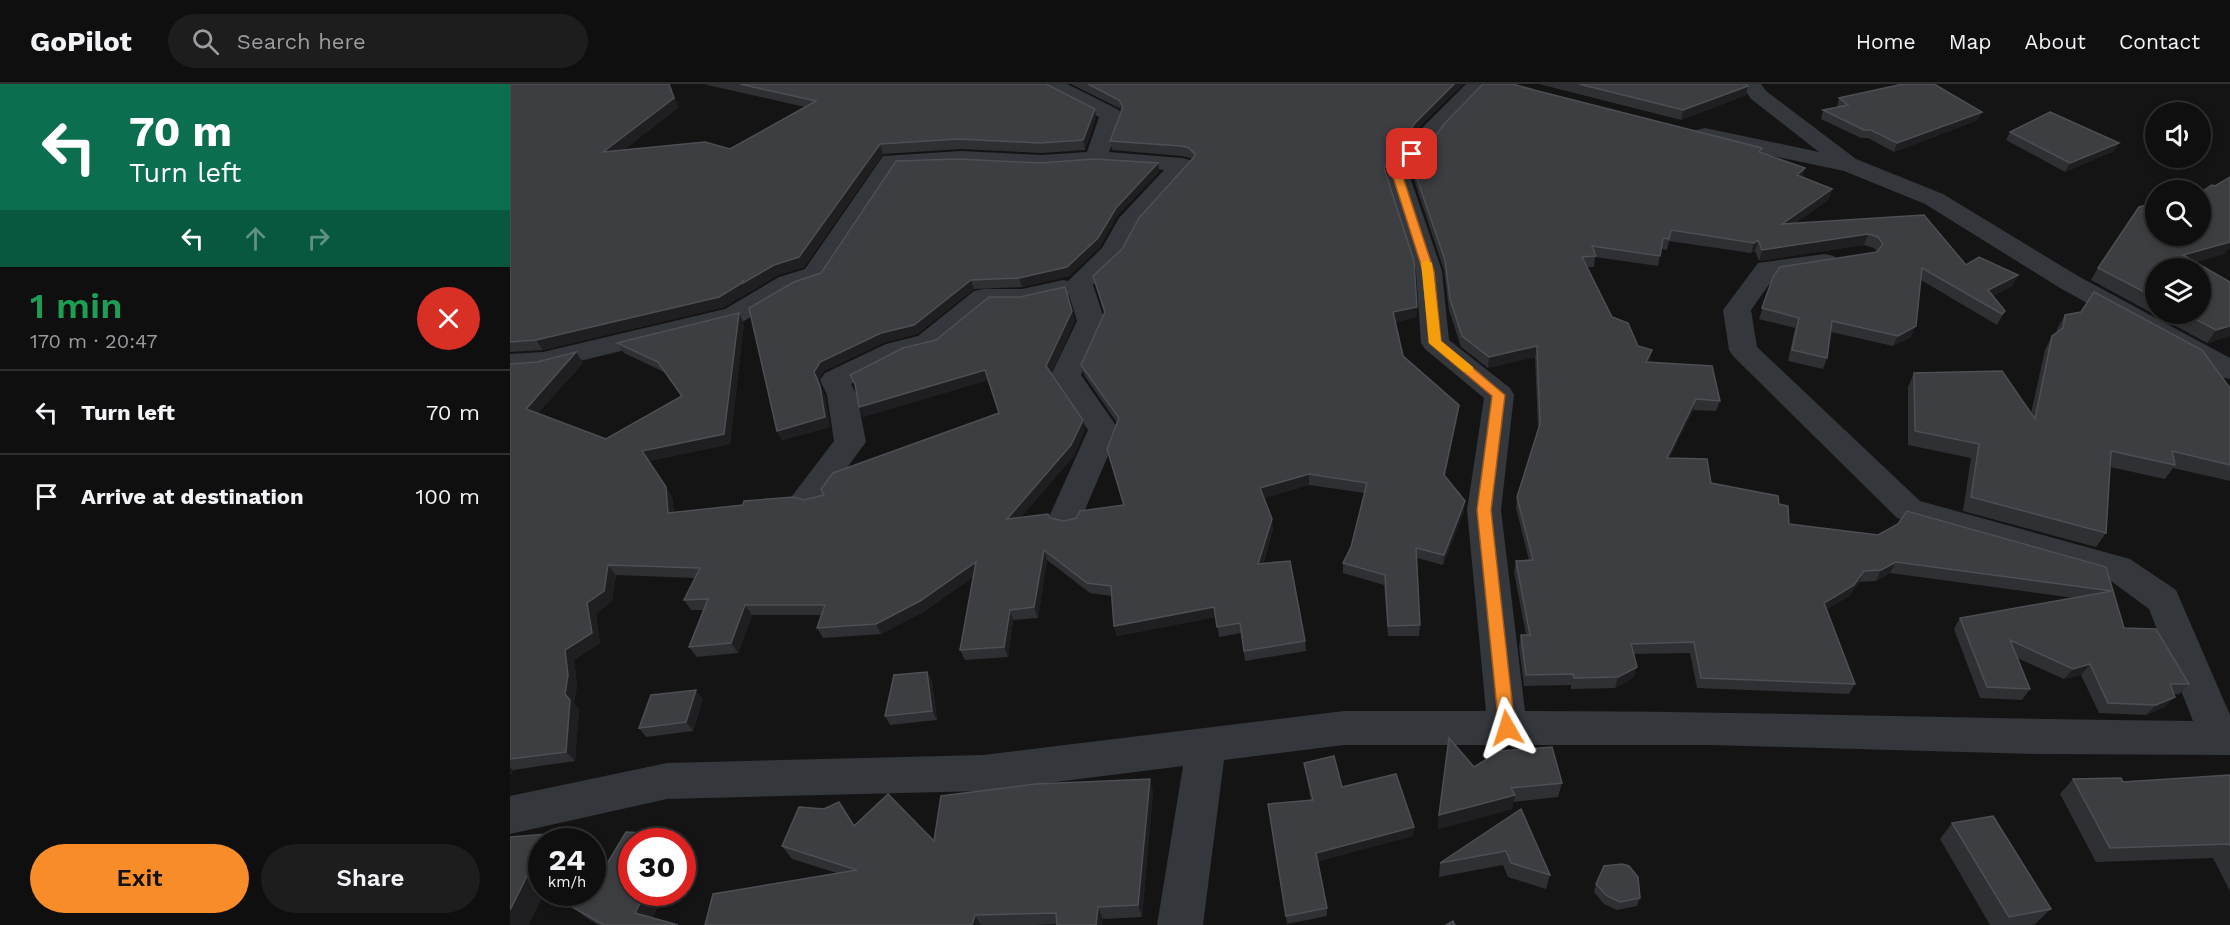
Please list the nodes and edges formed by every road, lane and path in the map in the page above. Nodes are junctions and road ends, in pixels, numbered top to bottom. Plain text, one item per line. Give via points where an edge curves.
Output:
1 (1050, 84) edge
2 (1479, 84) edge
3 (1751, 84) edge
4 (1680, 129) edge
5 (1096, 158) junction
6 (1851, 165) junction
7 (1853, 257) edge
8 (1079, 284) junction
9 (510, 363) edge
10 (2230, 370) edge
11 (808, 496) edge
12 (1066, 517) dead end
13 (1507, 728) junction
14 (2225, 738) edge
15 (1206, 746) junction
16 (510, 815) edge
17 (1180, 925) edge

1 - 5 street via 1110,114
2 - 13 street via 1453,106 1412,154 1398,177 1429,271 1435,343 1499,395 1484,510
3 - 6 street via 1758,95
4 - 6 street
5 - 8 street via 1182,165 1128,224 1113,252
5 - 9 street via 1042,162 961,158 891,161 814,275 788,283 734,315 543,361
6 - 10 street via 1934,199 2069,282
7 - 14 street via 1767,269 1737,310 1743,350 1909,510 2118,568 2163,600
8 - 11 street via 1022,297 984,297 928,342 896,350 835,380 842,394 850,442
8 - 12 street via 1091,321 1066,375 1104,430
13 - 14 street
13 - 15 street via 1344,728
15 - 16 street via 983,774 668,781
15 - 17 street

